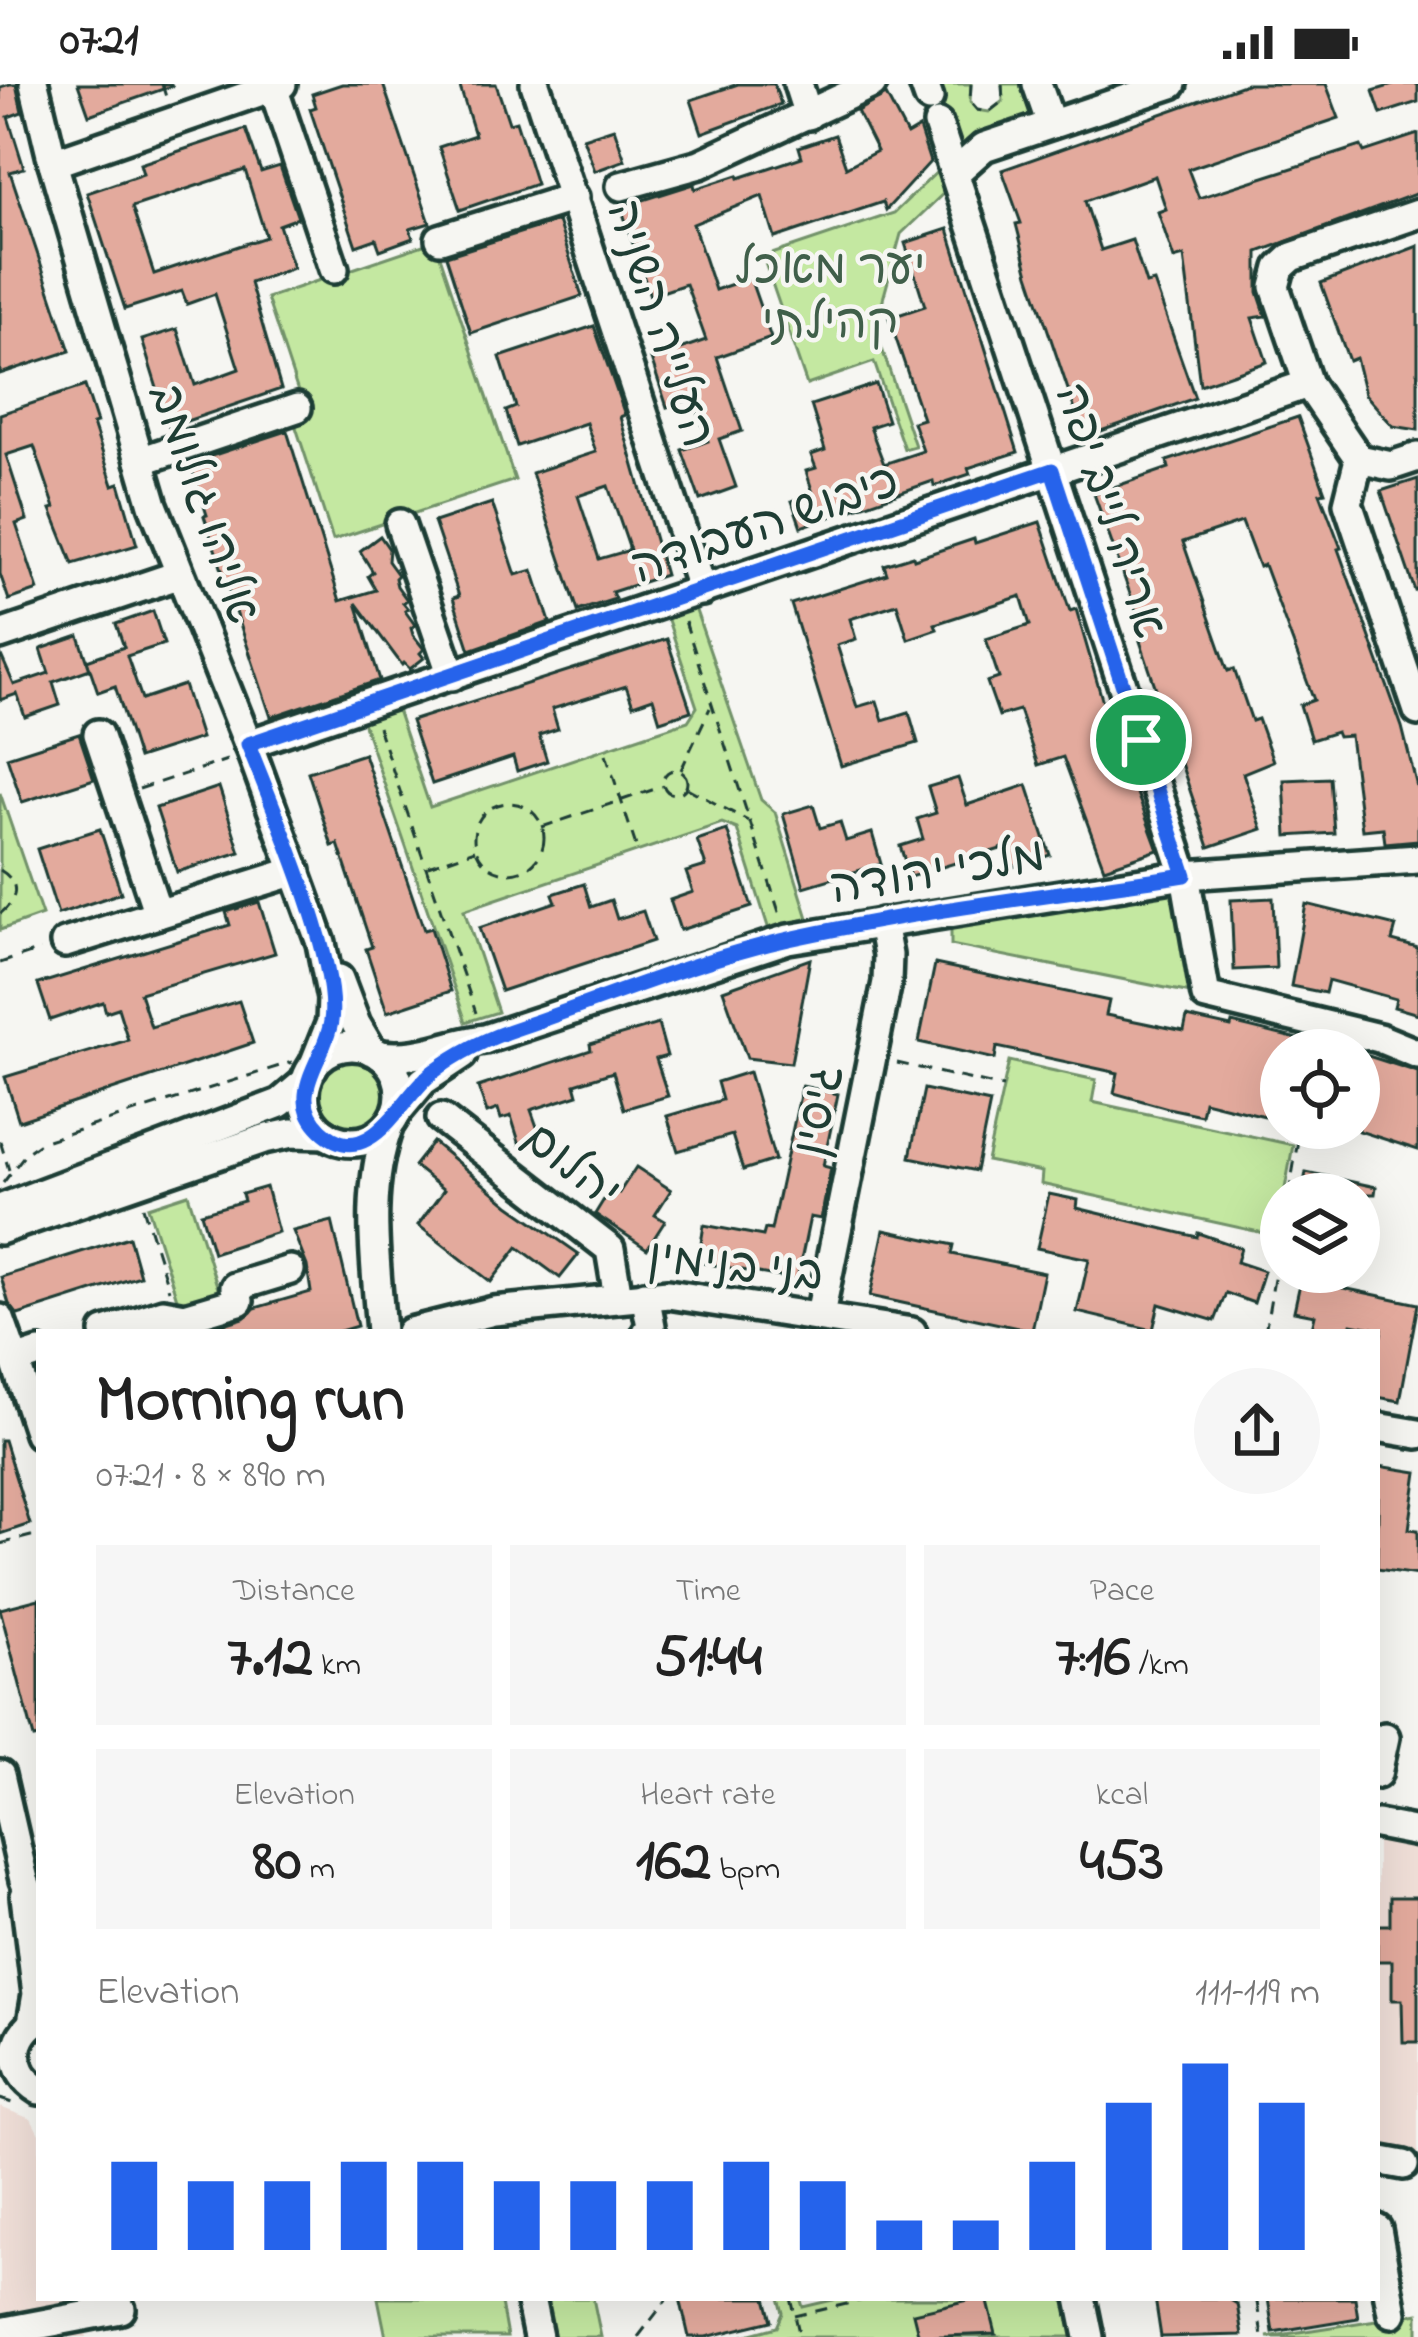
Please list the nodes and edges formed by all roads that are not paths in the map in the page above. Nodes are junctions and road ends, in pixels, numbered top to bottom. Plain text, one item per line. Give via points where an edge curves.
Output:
1 (34, 84) edge
2 (535, 84) edge
3 (798, 84) edge
4 (872, 84) edge
5 (1037, 84) edge
6 (1172, 84) edge
7 (278, 86) edge
8 (930, 102) edge
9 (808, 115) junction
10 (1051, 124) junction
11 (52, 163) junction
12 (955, 173) junction
13 (620, 186) dead end
14 (574, 196) junction
15 (1418, 214) edge
16 (440, 239) dead end
17 (334, 269) dead end
18 (1308, 384) junction
19 (297, 408) dead end
20 (1418, 457) edge
21 (1359, 459) junction
22 (140, 460) junction
23 (1052, 470) junction
24 (400, 524) dead end
25 (178, 575) junction
26 (690, 595) junction
27 (0, 635) edge
28 (452, 676) junction
29 (1418, 711) edge
30 (98, 734) dead end
31 (250, 748) junction
32 (1418, 859) edge
33 (296, 871) junction
34 (1185, 875) junction
35 (158, 914) junction
36 (882, 923) junction
37 (64, 943) road end
38 (321, 944) junction
39 (482, 1030) junction
40 (376, 1053) junction
41 (1418, 1054) edge
42 (306, 1069) junction
43 (393, 1118) junction
44 (441, 1118) dead end
45 (332, 1137) junction
46 (372, 1204) junction
47 (0, 1209) edge
48 (0, 1230) edge
49 (290, 1270) dead end
50 (631, 1296) junction
51 (820, 1315) junction
52 (0, 1318) edge
53 (184, 1321) edge
54 (114, 1329) edge
55 (381, 1329) edge
56 (422, 1329) edge
57 (650, 1329) edge
58 (896, 1329) edge
59 (27, 1357) edge
60 (36, 1415) edge
61 (1380, 1428) edge
62 (1418, 1434) edge
63 (1384, 1737) dead end
64 (1380, 1758) edge
65 (0, 1774) edge
66 (1380, 1825) edge
67 (1418, 1832) edge
68 (12, 1882) edge
69 (36, 1913) edge
70 (36, 1990) edge
71 (33, 2023) edge
72 (0, 2043) edge
73 (0, 2076) edge
74 (34, 2087) edge
75 (1380, 2246) edge
76 (531, 2301) edge
77 (1082, 2301) edge
78 (120, 2303) edge
79 (1392, 2313) dead end
80 (0, 2332) edge
81 (128, 2337) edge
82 (538, 2337) edge
83 (1089, 2337) edge

1 - 11 street, אליהו גולומב
2 - 14 street, העלייה השניה
3 - 9 street
4 - 9 street
5 - 10 street
6 - 10 street
7 - 11 street
7 - 17 street
8 - 12 street, אריה לייב יפה
9 - 13 street via 700,164
10 - 12 street via 984,147
11 - 22 street, אליהו גולומב
12 - 23 street, אריה לייב יפה
14 - 16 street
14 - 26 street, העלייה השניה
15 - 18 street via 1280,268 1275,287
18 - 21 street
18 - 23 street, כיבוש העבודה
19 - 22 street
20 - 21 street via 1391,466
21 - 29 street via 1348,503
22 - 25 street, אליהו גולומב
23 - 26 street, כיבוש העבודה
23 - 34 street, אריה לייב יפה
24 - 28 street
25 - 27 street
25 - 31 street, אליהו גולומב
26 - 28 street, כיבוש העבודה
28 - 31 street, כיבוש העבודה
30 - 35 street
31 - 33 street, אליהו גולומב
32 - 34 street, מלכי יהודה
33 - 35 street
33 - 38 street, אליהו גולומב
34 - 36 street, מלכי יהודה
34 - 41 street, אריה לייב יפה via 1206,996
35 - 37 street
36 - 39 street, מלכי יהודה via 788,939
36 - 51 street, גיסין via 887,982
38 - 40 street, אליהו גולומב
38 - 42 street, אליהו גולומב via 331,1022
39 - 40 street, מלכי יהודה via 415,1058
39 - 43 street, מלכי יהודה
40 - 42 street via 337,1049
40 - 43 street via 397,1078
42 - 45 street via 308,1112
42 - 47 street via 280,1103
43 - 45 street via 363,1141
43 - 46 street
44 - 50 street, יהלום via 610,1249
45 - 46 street via 356,1162
45 - 48 street via 264,1139
46 - 55 street
49 - 53 street via 235,1287 239,1300
50 - 51 street, בני בנימין
50 - 56 street, בני בנימין via 494,1311
50 - 57 street, יהלום
51 - 58 street, בני בנימין
52 - 59 street
53 - 54 street via 163,1313
59 - 60 street
61 - 62 street
63 - 64 street
65 - 68 street
66 - 67 street
68 - 69 street
68 - 70 street
71 - 72 street
71 - 74 street via 19,2037 16,2062
73 - 74 street
75 - 79 street
76 - 82 street
77 - 83 street
78 - 80 street
78 - 81 street

